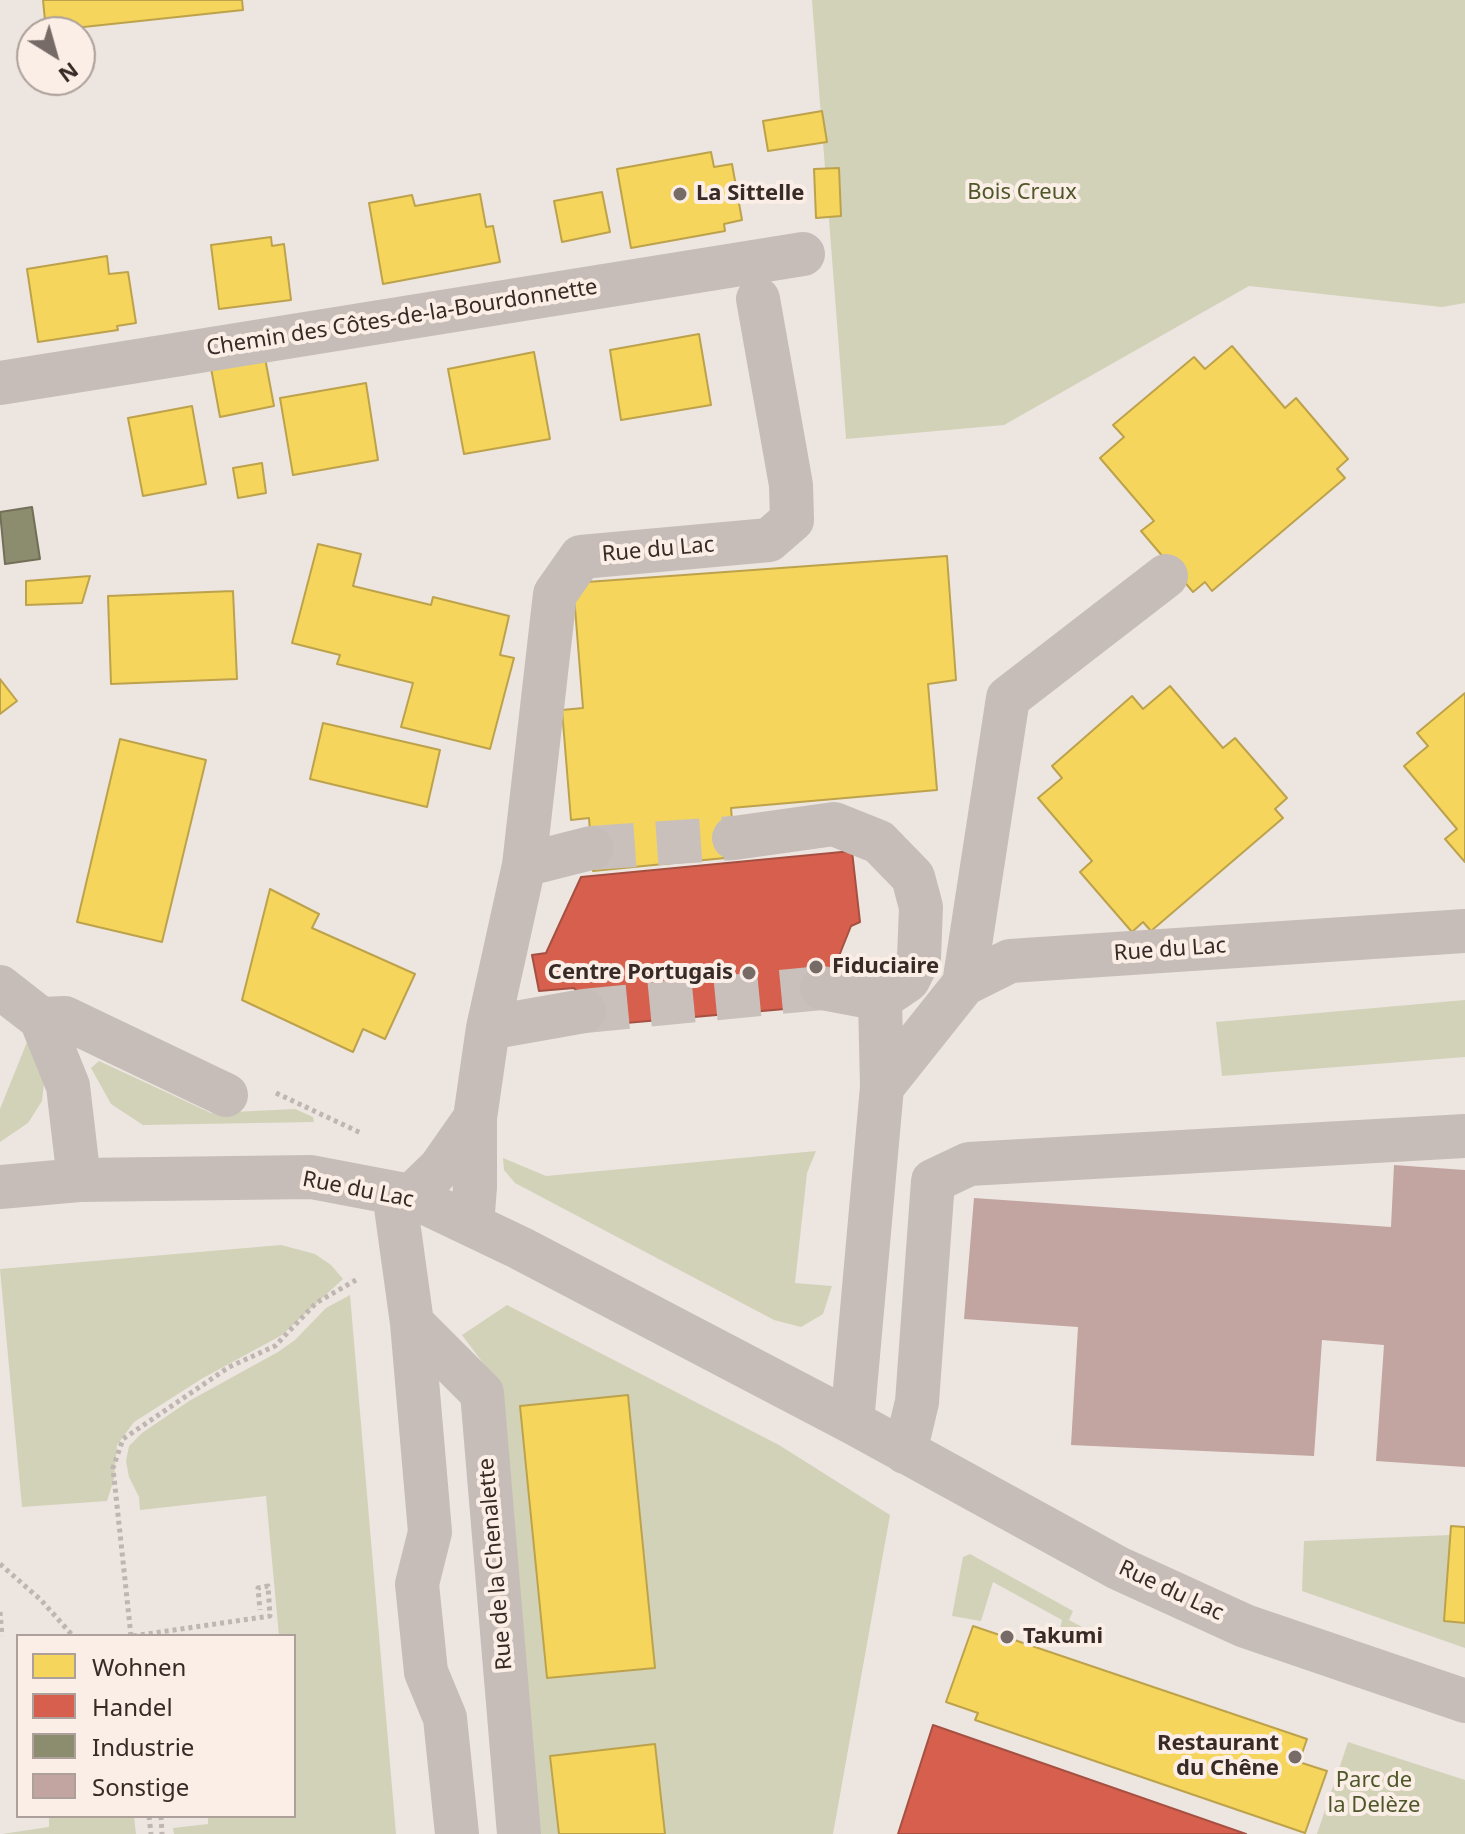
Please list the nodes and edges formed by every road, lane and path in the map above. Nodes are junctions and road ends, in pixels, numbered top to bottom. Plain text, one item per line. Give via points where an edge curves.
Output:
1 (803, 254) dead end
2 (758, 299) dead end
3 (0, 383) edge
4 (1166, 576) dead end
5 (734, 838) tunnel mouth
6 (591, 848) tunnel mouth
7 (524, 865) junction
8 (1465, 931) edge
9 (964, 984) junction
10 (0, 987) edge
11 (822, 988) tunnel mouth
12 (880, 999) junction
13 (584, 1011) tunnel mouth
14 (41, 1019) junction
15 (488, 1028) junction
16 (882, 1087) junction
17 (226, 1095) dead end
18 (475, 1118) junction
19 (1465, 1136) edge
20 (79, 1180) junction
21 (0, 1187) edge
22 (403, 1195) junction
23 (472, 1225) junction
24 (364, 1275) dead end
25 (412, 1323) junction
26 (852, 1422) junction
27 (905, 1452) junction
28 (0, 1564) edge
29 (260, 1610) dead end
30 (0, 1612) edge
31 (71, 1634) edge
32 (132, 1634) edge
33 (146, 1634) edge
34 (2, 1636) dead end
35 (1465, 1701) edge
36 (457, 1834) edge
37 (519, 1834) edge

1 - 3 street, Chemin des Côtes-de-la-Bourdonnette
2 - 7 street, Rue du Lac via 791,485 792,520 769,540 581,557 555,594
4 - 9 street via 1008,698
5 - 12 street via 834,824 879,842 913,877 921,907 919,958 908,980
6 - 7 street
7 - 15 street, Rue du Lac
8 - 9 street, Rue du Lac via 1010,961
9 - 16 street, Rue du Lac
10 - 14 street
11 - 12 street
12 - 16 street
13 - 15 street
14 - 17 street via 65,1018
14 - 20 street via 68,1086
15 - 18 street, Rue du Lac
16 - 26 street
18 - 22 street via 440,1168
18 - 23 street, Rue du Lac
19 - 27 street via 969,1164 933,1181 917,1402
20 - 21 street, Rue du Lac
20 - 22 street, Rue du Lac via 311,1177
22 - 23 street, Rue du Lac
22 - 25 street
23 - 26 street, Rue du Lac
24 - 32 path via 316,1303 275,1346 229,1367 123,1439 113,1468
25 - 36 street via 430,1532 417,1584 426,1672 445,1718
25 - 37 street, Rue de la Chenalette via 482,1393
26 - 27 street, Rue du Lac
27 - 35 street, Rue du Lac via 1118,1568 1245,1626
28 - 31 path
29 - 33 path via 258,1588 268,1586 270,1616
30 - 34 path

